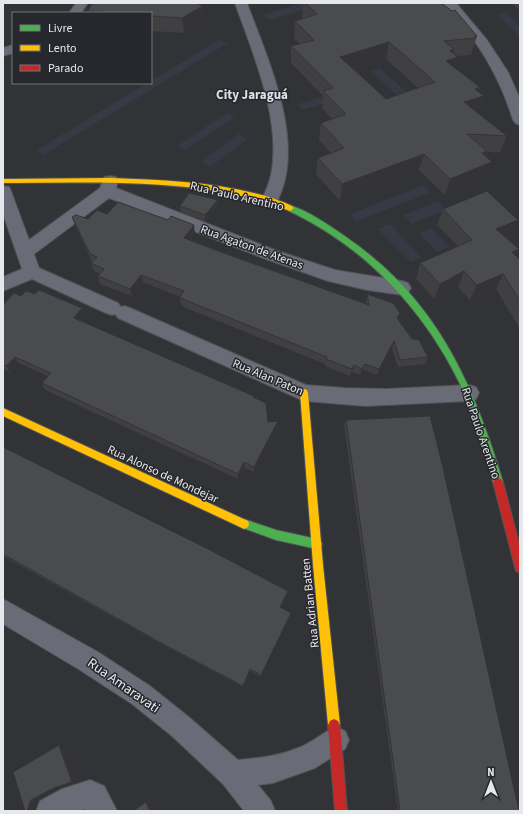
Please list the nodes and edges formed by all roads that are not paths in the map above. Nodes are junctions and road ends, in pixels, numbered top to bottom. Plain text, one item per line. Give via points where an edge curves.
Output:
1 (82, 3) edge
2 (241, 3) edge
3 (449, 3) edge
4 (76, 12) edge
5 (520, 120) edge
6 (3, 180) edge
7 (108, 186) junction
8 (3, 191) edge
9 (269, 201) junction
10 (24, 252) junction
11 (32, 272) junction
12 (3, 284) edge
13 (402, 288) junction
14 (469, 393) junction
15 (304, 394) junction
16 (3, 412) edge
17 (317, 544) junction
18 (520, 567) edge
19 (3, 611) edge
20 (336, 740) junction
21 (233, 774) junction
22 (51, 810) edge
23 (103, 811) edge
24 (261, 811) edge
25 (341, 811) edge

1 - 4 street
2 - 9 street via 268,83 280,136 279,172
3 - 5 street via 475,32 493,58 513,97
6 - 7 street, Rua Paulo Arentino
7 - 9 street, Rua Paulo Arentino via 160,182 192,185
7 - 10 street
7 - 13 street, Rua Agaton de Atenas via 269,254 327,274
8 - 10 street
9 - 13 street, Rua Paulo Arentino via 313,218 374,262
10 - 11 street
11 - 12 street
11 - 15 street, Rua Alan Paton
13 - 14 street, Rua Paulo Arentino via 449,352
14 - 15 street, Rua Alan Paton via 364,398
14 - 18 street, Rua Paulo Arentino via 483,432
15 - 17 street, Rua Adrian Batten
16 - 17 street, Rua Alonso de Mondejar via 235,521 276,535
17 - 20 street, Rua Adrian Batten
19 - 21 street, Rua Amaravati via 89,661 141,695 182,727
20 - 21 street via 306,759 272,770
20 - 25 street, Rua Adrian Batten
21 - 24 street, Rua Amaravati
22 - 23 street via 72,799 90,794

